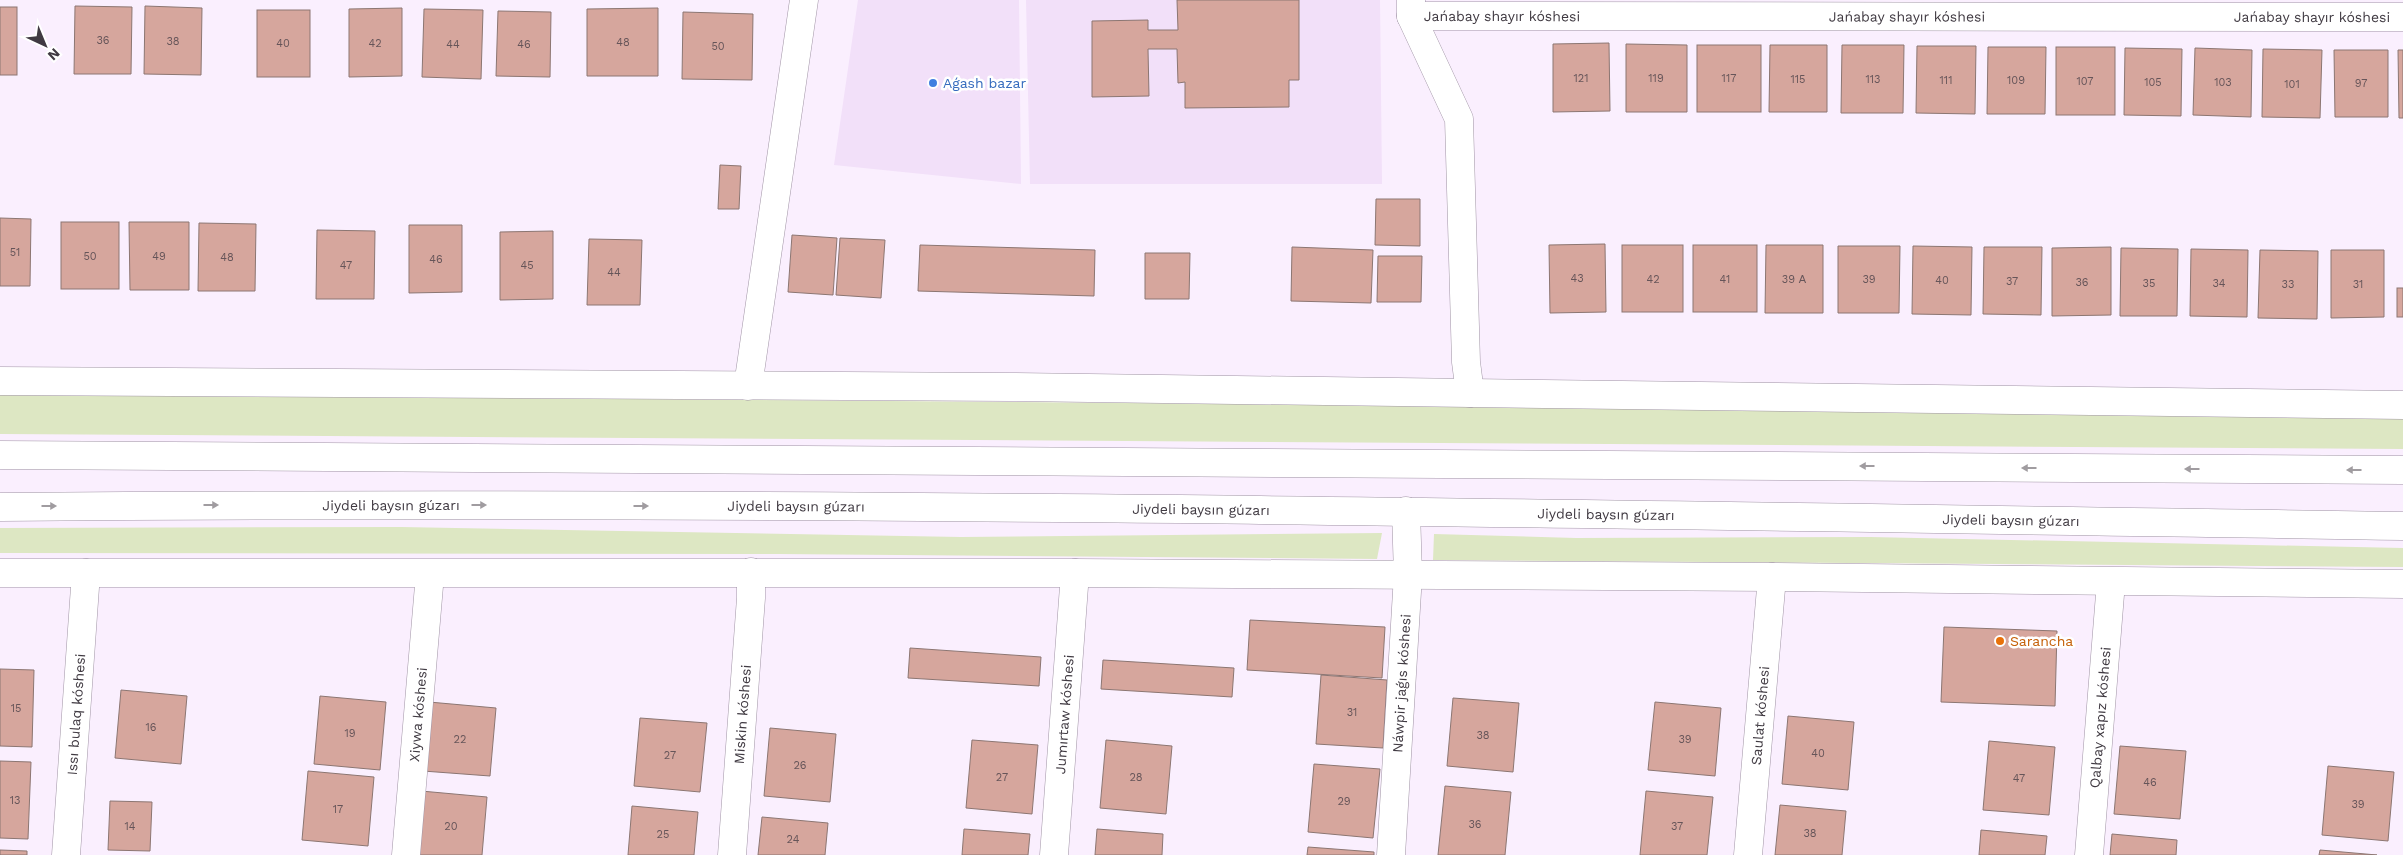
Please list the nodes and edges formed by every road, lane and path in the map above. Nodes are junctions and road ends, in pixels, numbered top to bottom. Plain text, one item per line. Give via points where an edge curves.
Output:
1 (804, 0) edge
2 (1411, 8) edge
3 (2403, 17) edge
4 (0, 381) edge
5 (748, 386) junction
6 (1470, 393) junction
7 (2403, 405) edge
8 (0, 455) edge
9 (2403, 470) edge
10 (0, 506) edge
11 (1406, 511) junction
12 (2403, 526) edge
13 (751, 572) junction
14 (0, 573) edge
15 (86, 573) junction
16 (1075, 573) junction
17 (430, 574) junction
18 (1408, 575) junction
19 (1772, 577) junction
20 (2111, 582) junction
21 (2403, 584) edge
22 (66, 855) edge
23 (406, 855) edge
24 (732, 855) edge
25 (1054, 855) edge
26 (1391, 855) edge
27 (1748, 855) edge
28 (2089, 855) edge

1 - 5 street
2 - 3 street, Jańabay shayır kóshesi
2 - 6 street via 1459,119 1466,362
4 - 5 street
5 - 6 street
6 - 7 street
9 -> 8 street
10 -> 11 street, Jiydeli baysın gúzarı via 330,504
11 - 12 street, Jiydeli baysın gúzarı
11 - 18 street, Náwpir jaǵıs kóshesi
13 - 16 street
13 - 17 street
13 - 24 street, Miskin kóshesi
14 - 15 street
15 - 17 street
15 - 22 street, Issı bulaq kóshesi
16 - 18 street
16 - 25 street, Jumırtaw kóshesi
17 - 23 street, Xiywa kóshesi
18 - 19 street
18 - 26 street, Náwpir jaǵıs kóshesi
19 - 20 street
19 - 27 street, Saulat kóshesi
20 - 21 street
20 - 28 street, Qalbay xapız kóshesi

